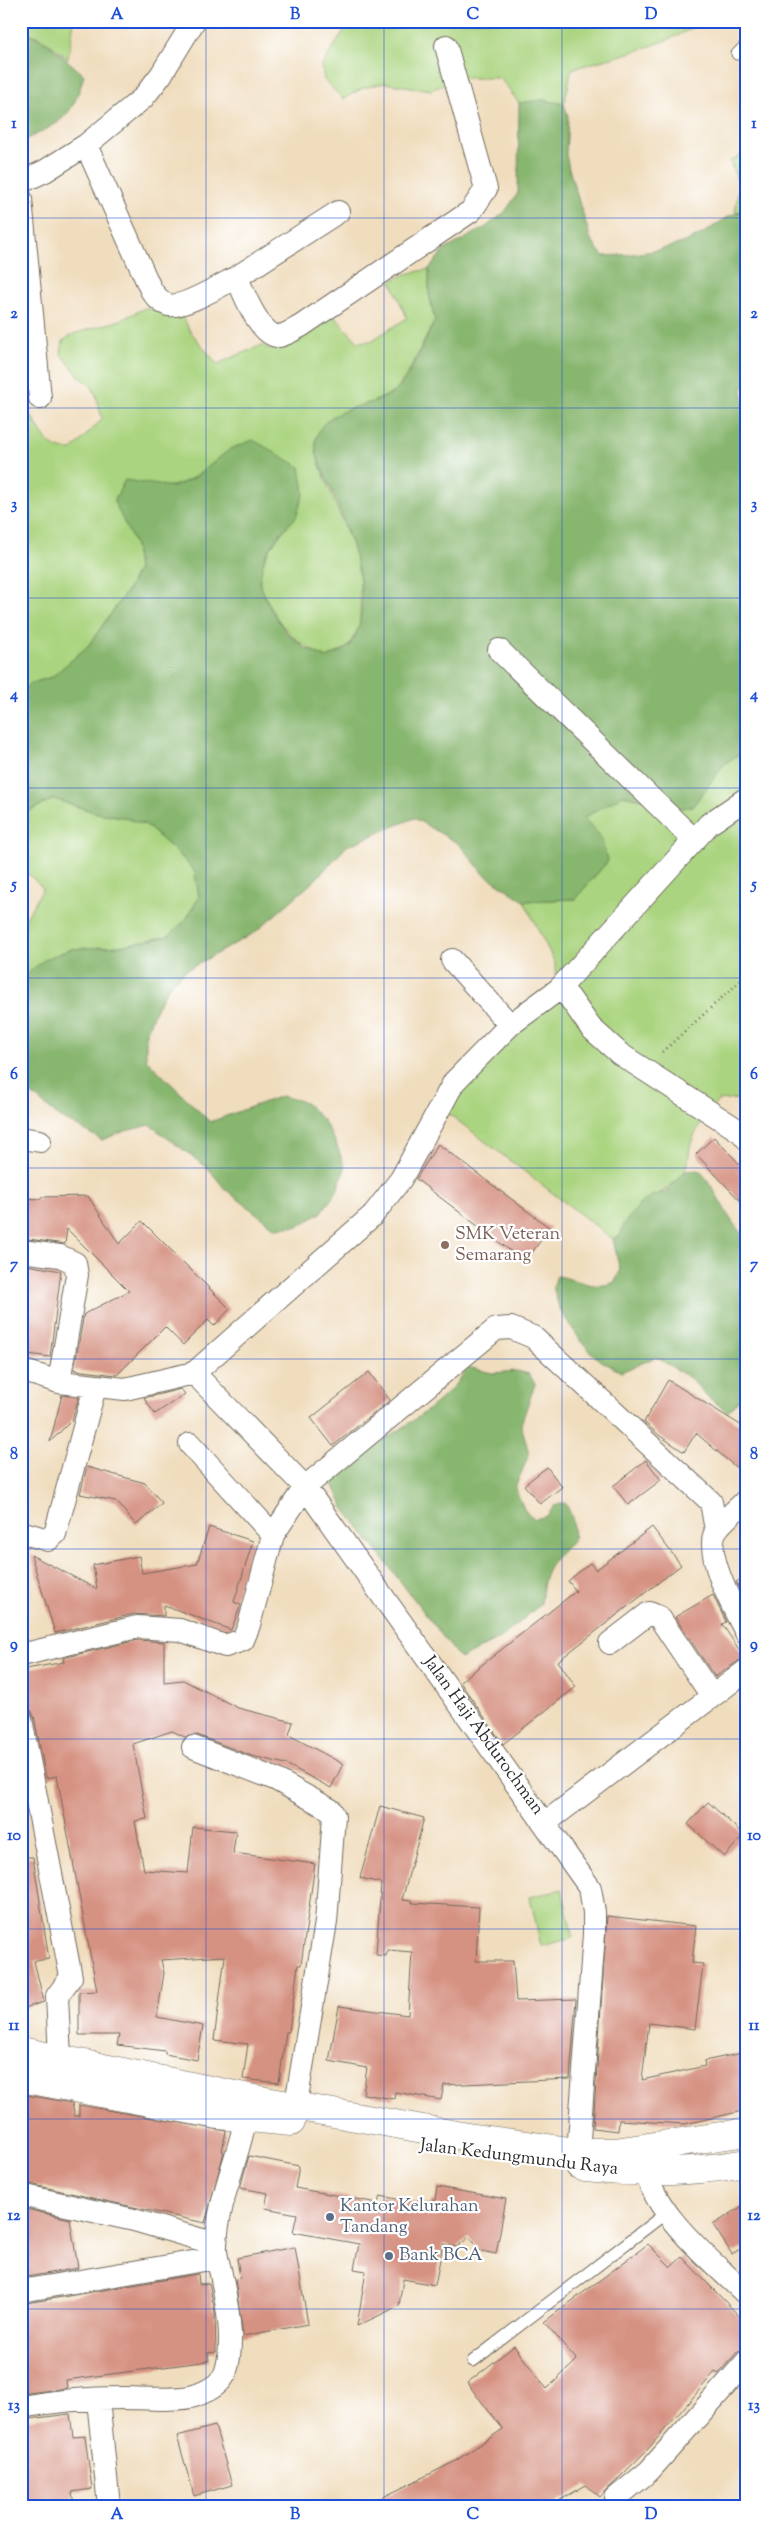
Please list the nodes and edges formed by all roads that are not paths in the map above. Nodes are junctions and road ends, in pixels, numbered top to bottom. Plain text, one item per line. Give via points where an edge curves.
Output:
1 (194, 21) edge
2 (747, 44) edge
3 (446, 46) dead end
4 (737, 54) dead end
5 (86, 144) junction
6 (21, 182) edge
7 (21, 199) edge
8 (338, 212) dead end
9 (237, 277) junction
10 (28, 357) edge
11 (40, 398) dead end
12 (498, 650) dead end
13 (747, 798) edge
14 (694, 840) junction
15 (452, 960) dead end
16 (559, 988) junction
17 (510, 1025) junction
18 (744, 1136) edge
19 (21, 1251) edge
20 (21, 1370) edge
21 (194, 1372) junction
22 (59, 1382) junction
23 (95, 1387) junction
24 (190, 1444) dead end
25 (306, 1487) junction
26 (747, 1499) edge
27 (716, 1530) junction
28 (21, 1532) edge
29 (273, 1535) junction
30 (747, 1634) edge
31 (610, 1643) dead end
32 (21, 1655) edge
33 (747, 1670) edge
34 (712, 1696) junction
35 (21, 1720) edge
36 (193, 1748) dead end
37 (545, 1822) junction
38 (21, 2051) edge
39 (60, 2058) junction
40 (21, 2078) edge
41 (221, 2103) junction
42 (248, 2108) junction
43 (295, 2114) junction
44 (747, 2132) edge
45 (643, 2159) junction
46 (577, 2160) junction
47 (747, 2163) edge
48 (21, 2196) edge
49 (666, 2214) junction
50 (216, 2251) junction
51 (21, 2291) edge
52 (747, 2295) edge
53 (473, 2361) dead end
54 (747, 2361) edge
55 (98, 2400) junction
56 (21, 2407) edge
57 (616, 2498) dead end
58 (109, 2506) edge

1 - 5 street via 143,98
2 - 4 lane
3 - 9 street via 486,189 471,211 301,326 280,336 264,329
5 - 6 street
5 - 9 street via 158,300 170,306
7 - 10 street
8 - 9 street
10 - 11 street
12 - 14 street
13 - 14 street via 709,824
14 - 16 street
15 - 17 street
16 - 17 street
16 - 18 street via 591,1028 620,1054
17 - 21 street via 454,1082 401,1179 373,1214
19 - 22 street via 60,1256 75,1262 77,1275
20 - 22 street
21 - 23 street via 125,1389
21 - 25 street, Jalan Haji Abdurochman
22 - 23 street
23 - 28 street via 55,1534 48,1540
24 - 29 street
25 - 27 street via 496,1329 511,1328 533,1337 695,1486 711,1502
25 - 29 street
25 - 37 street, Jalan Haji Abdurochman
26 - 27 street
27 - 30 street via 716,1566
29 - 32 street via 243,1640 225,1646 180,1630 137,1627
31 - 34 street via 649,1613 654,1614
33 - 34 street
34 - 37 street
35 - 39 street via 71,1976 57,1996
36 - 43 street via 275,1779 331,1810 334,1816 326,1922
37 - 46 street, Jalan Haji Abdurochman via 590,1888 594,1912
38 - 39 main road
39 - 41 main road
40 - 41 main road
41 - 42 main road, Jalan Kedungmundu Raya
42 - 43 main road, Jalan Kedungmundu Raya
42 - 50 street via 221,2206
43 - 46 main road, Jalan Kedungmundu Raya via 468,2137
44 - 45 main road, Jalan Kedungmundu Raya
45 - 46 main road, Jalan Kedungmundu Raya
45 - 47 main road, Jalan Kedungmundu Raya via 717,2168
45 - 49 street
48 - 50 street via 134,2220
49 - 52 street
49 - 53 lane
50 - 51 street
50 - 55 street via 228,2319 230,2353 225,2374 213,2388 193,2397
54 - 57 street via 649,2472
55 - 56 street
55 - 58 street

